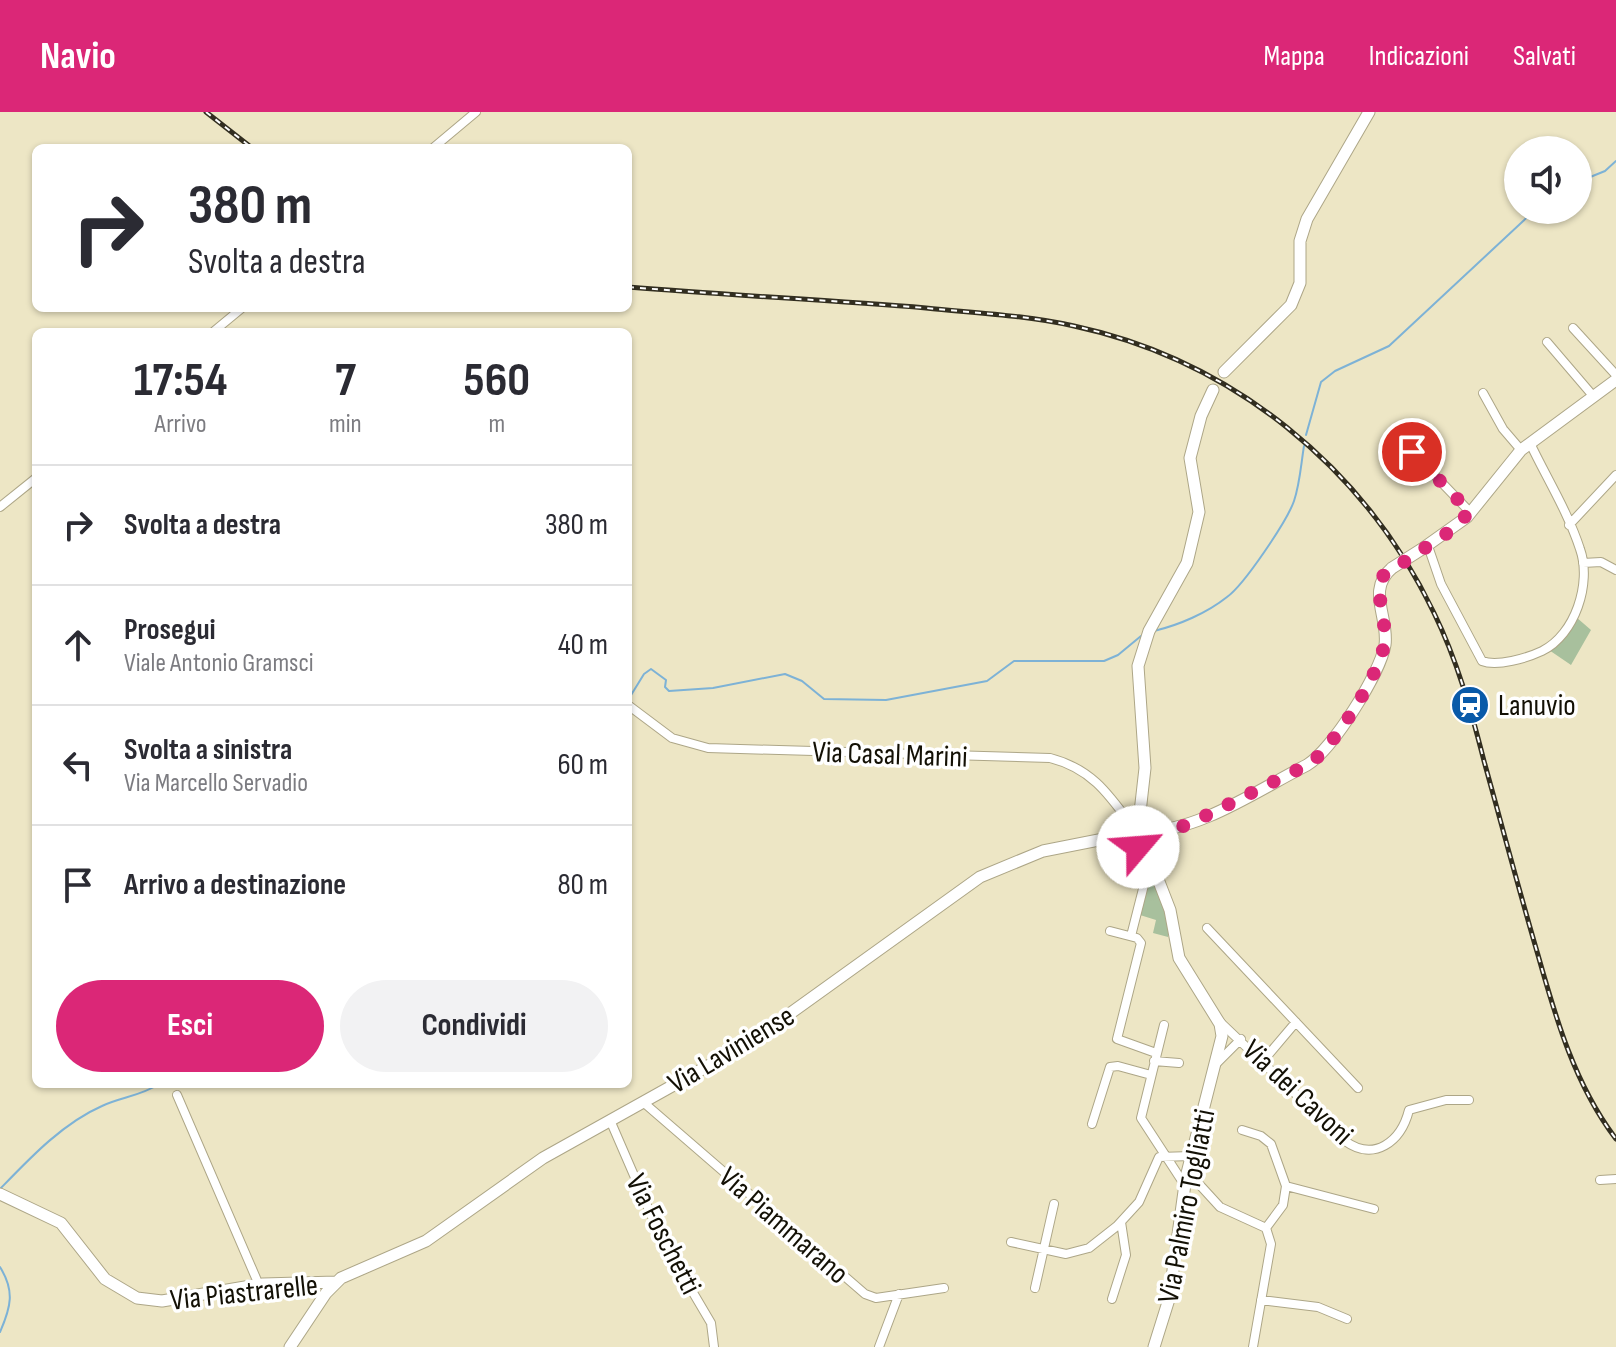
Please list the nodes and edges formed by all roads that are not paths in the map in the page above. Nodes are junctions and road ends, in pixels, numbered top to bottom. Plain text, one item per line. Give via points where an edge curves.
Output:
1 (476, 112) edge
2 (1369, 112) edge
3 (438, 144) edge
4 (237, 312) edge
5 (218, 328) edge
6 (1573, 328) dead end
7 (1547, 342) dead end
8 (1224, 372) dead end
9 (1616, 378) edge
10 (1213, 390) dead end
11 (1483, 393) dead end
12 (1594, 397) junction
13 (1393, 432) dead end
14 (1525, 446) junction
15 (1616, 475) edge
16 (32, 481) edge
17 (0, 507) edge
18 (1470, 512) junction
19 (1569, 525) junction
20 (1425, 548) junction
21 (1583, 563) junction
22 (1616, 570) edge
23 (632, 708) edge
24 (1139, 840) junction
25 (1146, 877) dead end
26 (1207, 928) dead end
27 (1110, 931) dead end
28 (1131, 936) junction
29 (1218, 1020) junction
30 (1296, 1022) junction
31 (1164, 1025) dead end
32 (1241, 1039) junction
33 (1155, 1057) junction
34 (1263, 1061) junction
35 (1179, 1063) dead end
36 (1216, 1064) junction
37 (1151, 1075) junction
38 (1358, 1088) dead end
39 (177, 1095) dead end
40 (1469, 1100) dead end
41 (643, 1102) junction
42 (610, 1120) junction
43 (1092, 1124) dead end
44 (1242, 1130) dead end
45 (1166, 1155) junction
46 (1191, 1156) junction
47 (1187, 1171) junction
48 (1616, 1179) edge
49 (1600, 1180) dead end
50 (1184, 1184) junction
51 (1286, 1186) junction
52 (0, 1194) edge
53 (1054, 1204) dead end
54 (1374, 1209) dead end
55 (1121, 1222) junction
56 (1266, 1228) junction
57 (1011, 1242) dead end
58 (1044, 1249) junction
59 (336, 1282) junction
60 (259, 1285) junction
61 (944, 1288) dead end
62 (1035, 1288) dead end
63 (899, 1294) junction
64 (1112, 1299) dead end
65 (1261, 1300) junction
66 (1347, 1319) dead end
67 (290, 1347) edge
68 (714, 1347) edge
69 (879, 1347) edge
70 (1154, 1347) edge
71 (1253, 1347) edge

1 - 3 street
2 - 8 street via 1305,223 1300,283 1291,305
4 - 5 street
6 - 9 street
7 - 12 street
9 - 12 street
10 - 24 street via 1191,454 1200,505 1187,563 1149,631 1138,666 1145,768
11 - 14 street via 1500,426
12 - 14 street
13 - 18 street
14 - 18 street
14 - 19 street
15 - 19 street
16 - 17 street
18 - 20 street
19 - 21 street
20 - 21 street via 1479,659 1488,663 1547,648 1569,625 1579,600
20 - 24 street, Via Laviniense, bridge via 1382,579 1382,653 1326,751 1191,823
21 - 22 street via 1603,563
23 - 24 street, Via Casal Marini via 672,738 708,748 1050,758 1095,778
24 - 29 street via 1169,906 1181,961
24 - 41 street, Via Laviniense via 1113,837 1035,853 984,875 758,1038
25 - 28 street
26 - 30 street
27 - 28 street
28 - 33 street via 1141,947 1116,1037
29 - 32 street, Via dei Cavoni
29 - 36 street, Via Palmiro Togliatti via 1222,1036
30 - 34 street
30 - 38 street
31 - 33 street
32 - 34 street, Via dei Cavoni
32 - 36 street, Via Palmiro Togliatti
33 - 35 street
33 - 37 street
34 - 40 street, Via dei Cavoni via 1358,1149 1387,1145 1409,1110
36 - 46 street, Via Palmiro Togliatti
37 - 43 street via 1110,1067
37 - 45 street via 1141,1118
39 - 60 street
41 - 42 street, Via Laviniense
41 - 63 street, Via Piammarano via 863,1293 876,1298
42 - 59 street, Via Laviniense via 530,1166 426,1241
42 - 68 street, Via Foschetti via 660,1237 711,1323
44 - 51 street via 1269,1142
45 - 46 street
45 - 50 street
45 - 55 street via 1156,1160 1145,1193
46 - 47 street, Via Palmiro Togliatti
47 - 50 street, Via Palmiro Togliatti
47 - 56 street via 1217,1204
48 - 49 street
50 - 70 street, Via Palmiro Togliatti via 1169,1299
51 - 54 street
51 - 56 street via 1283,1205
52 - 60 street, Via Piastrarelle via 61,1223 105,1279 137,1298 179,1299
53 - 58 street
55 - 58 street via 1080,1252
55 - 64 street via 1126,1255
56 - 65 street via 1271,1243
57 - 58 street
58 - 62 street
59 - 60 street, Via Piastrarelle
59 - 67 street
61 - 63 street, Via Piammarano
63 - 69 street
65 - 66 street via 1315,1307
65 - 71 street

